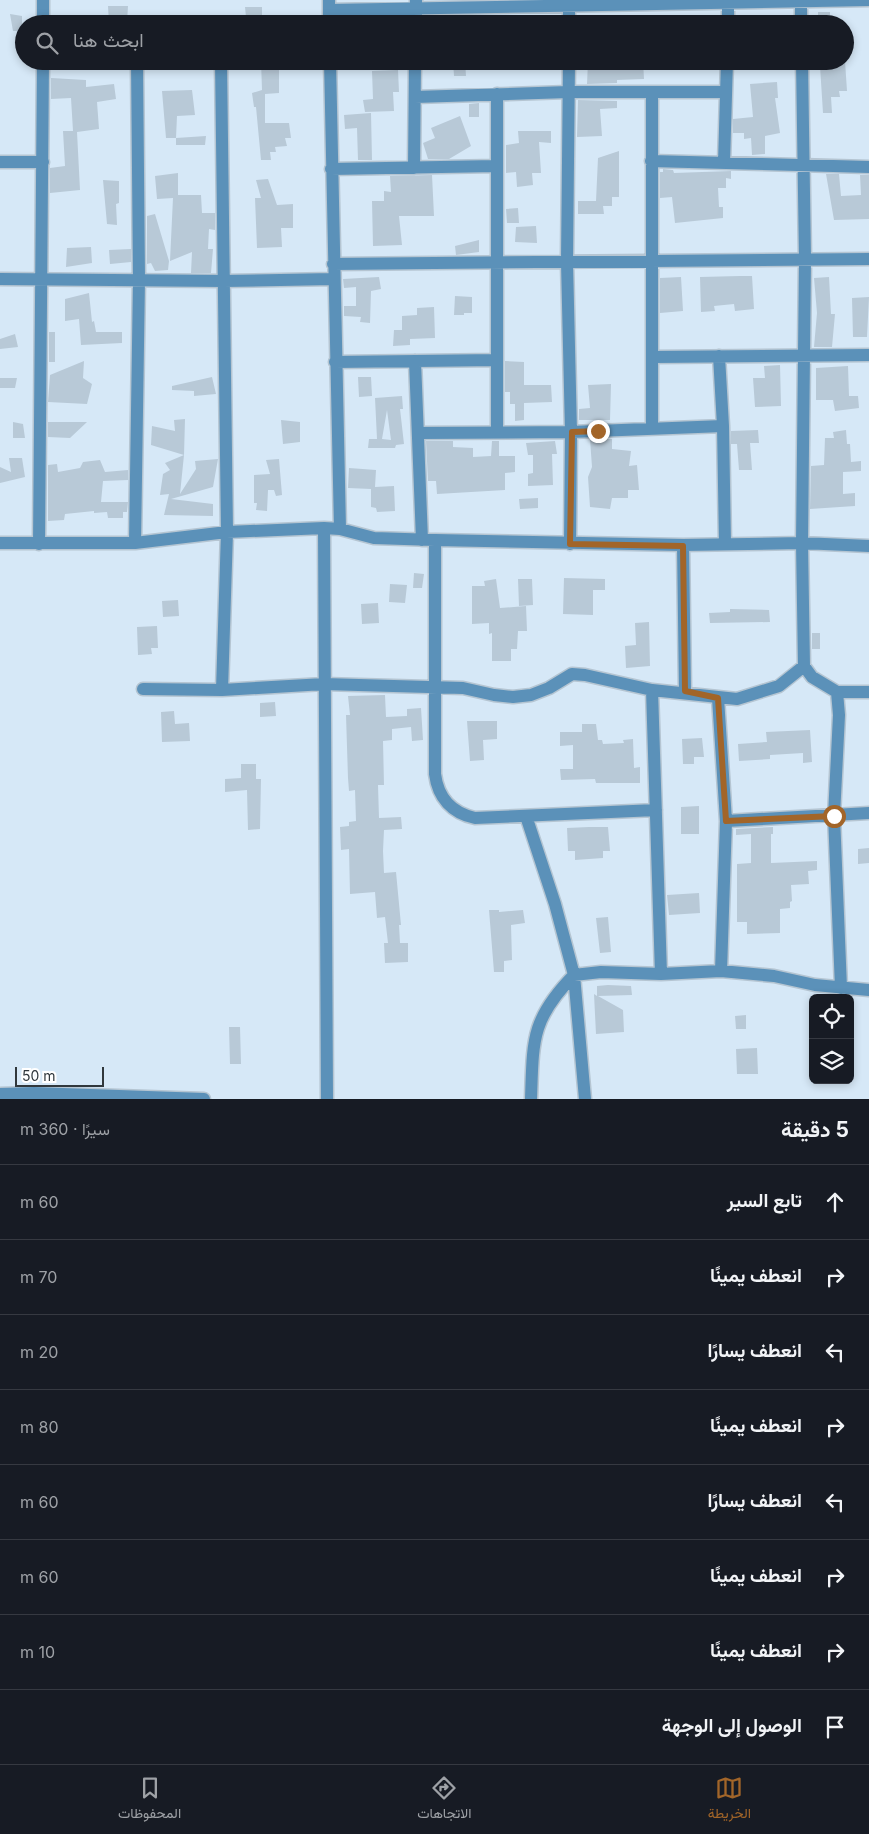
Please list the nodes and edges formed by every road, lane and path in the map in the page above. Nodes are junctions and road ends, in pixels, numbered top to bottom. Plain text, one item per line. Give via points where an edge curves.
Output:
1 (43, 0) edge
2 (801, 0) edge
3 (869, 0) edge
4 (728, 1) edge
5 (569, 2) edge
6 (416, 4) edge
7 (329, 5) edge
8 (43, 15) edge
9 (569, 15) edge
10 (728, 15) edge
11 (801, 15) edge
12 (43, 70) edge
13 (137, 70) edge
14 (221, 70) edge
15 (330, 70) edge
16 (415, 70) edge
17 (569, 70) edge
18 (727, 70) edge
19 (802, 70) edge
20 (568, 92) junction
21 (652, 92) junction
22 (726, 92) junction
23 (497, 94) junction
24 (415, 97) junction
25 (651, 161) junction
26 (0, 162) edge
27 (43, 162) junction
28 (724, 163) junction
29 (802, 165) junction
30 (496, 166) junction
31 (869, 167) edge
32 (414, 168) junction
33 (331, 169) junction
34 (805, 259) junction
35 (869, 259) edge
36 (651, 261) junction
37 (567, 262) junction
38 (496, 263) junction
39 (333, 264) junction
40 (0, 278) edge
41 (43, 278) junction
42 (333, 279) junction
43 (139, 280) junction
44 (224, 280) junction
45 (805, 354) junction
46 (869, 355) edge
47 (719, 356) junction
48 (654, 357) junction
49 (496, 360) junction
50 (415, 361) junction
51 (335, 362) junction
52 (723, 426) junction
53 (652, 429) junction
54 (497, 431) junction
55 (572, 432) junction
56 (418, 433) junction
57 (324, 528) junction
58 (340, 529) junction
59 (227, 532) junction
60 (429, 540) junction
61 (0, 543) edge
62 (802, 543) junction
63 (39, 544) junction
64 (135, 544) junction
65 (570, 544) junction
66 (725, 544) junction
67 (683, 546) junction
68 (869, 546) edge
69 (804, 666) junction
70 (324, 684) junction
71 (434, 687) junction
72 (143, 689) dead end
73 (222, 690) junction
74 (652, 690) junction
75 (685, 691) junction
76 (837, 692) junction
77 (869, 692) edge
78 (718, 698) junction
79 (656, 810) junction
80 (869, 813) edge
81 (526, 816) junction
82 (834, 816) junction
83 (726, 821) junction
84 (721, 971) junction
85 (574, 974) junction
86 (661, 974) junction
87 (841, 988) junction
88 (869, 990) edge
89 (0, 1094) edge
90 (204, 1099) edge
91 (327, 1099) edge
92 (531, 1099) edge
93 (585, 1099) edge

1 - 8 street
2 - 3 street
2 - 4 street
2 - 11 street
4 - 5 street
4 - 10 street
5 - 6 street
5 - 9 street
6 - 7 street
12 - 27 street
13 - 43 street
14 - 44 street
15 - 33 street
16 - 24 street
17 - 20 street
18 - 22 street
19 - 29 street
20 - 21 street
20 - 23 street
20 - 37 street
21 - 22 street
21 - 25 street
22 - 28 street
23 - 24 street
23 - 30 street
24 - 32 street
25 - 28 street
25 - 36 street
26 - 27 street
27 - 41 street
28 - 29 street
29 - 31 street
29 - 34 street
30 - 32 street
30 - 38 street
32 - 33 street
33 - 39 street
34 - 35 street
34 - 36 street
34 - 45 street
36 - 37 street
36 - 48 street
37 - 38 street
37 - 55 street
38 - 39 street
38 - 49 street
39 - 42 street
40 - 41 street
41 - 43 street
41 - 63 street
42 - 44 street
42 - 51 street
43 - 44 street
43 - 64 street
44 - 59 street
45 - 46 street
45 - 47 street
45 - 62 street
47 - 48 street
47 - 52 street
48 - 53 street
49 - 50 street
49 - 54 street
50 - 51 street
50 - 56 street
51 - 58 street
52 - 53 street
52 - 66 street
53 - 55 street
54 - 55 street
54 - 56 street
55 - 65 street
56 - 60 street
57 - 58 street
57 - 59 street
57 - 70 street
58 - 60 street via 374,538
59 - 64 street
59 - 73 street
60 - 65 street
60 - 71 street
61 - 63 street
62 - 66 street
62 - 68 street
62 - 69 street
63 - 64 street
65 - 67 street
66 - 67 street
67 - 75 street
69 - 76 street via 812,677
69 - 78 street via 771,689 737,699
70 - 71 street
70 - 73 street
70 - 91 street
71 - 74 street via 464,688 513,697 549,688 572,674 585,674
71 - 81 street via 435,774 444,800 458,812 475,818
72 - 73 street
74 - 75 street
74 - 79 street
75 - 78 street
76 - 77 street
76 - 82 street via 839,716
78 - 83 street
79 - 81 street
79 - 86 street
80 - 82 street
81 - 85 street
82 - 83 street
82 - 87 street
83 - 84 street
84 - 86 street
84 - 87 street
85 - 86 street
85 - 92 street via 541,1016 534,1040
85 - 93 street
87 - 88 street
89 - 90 street

